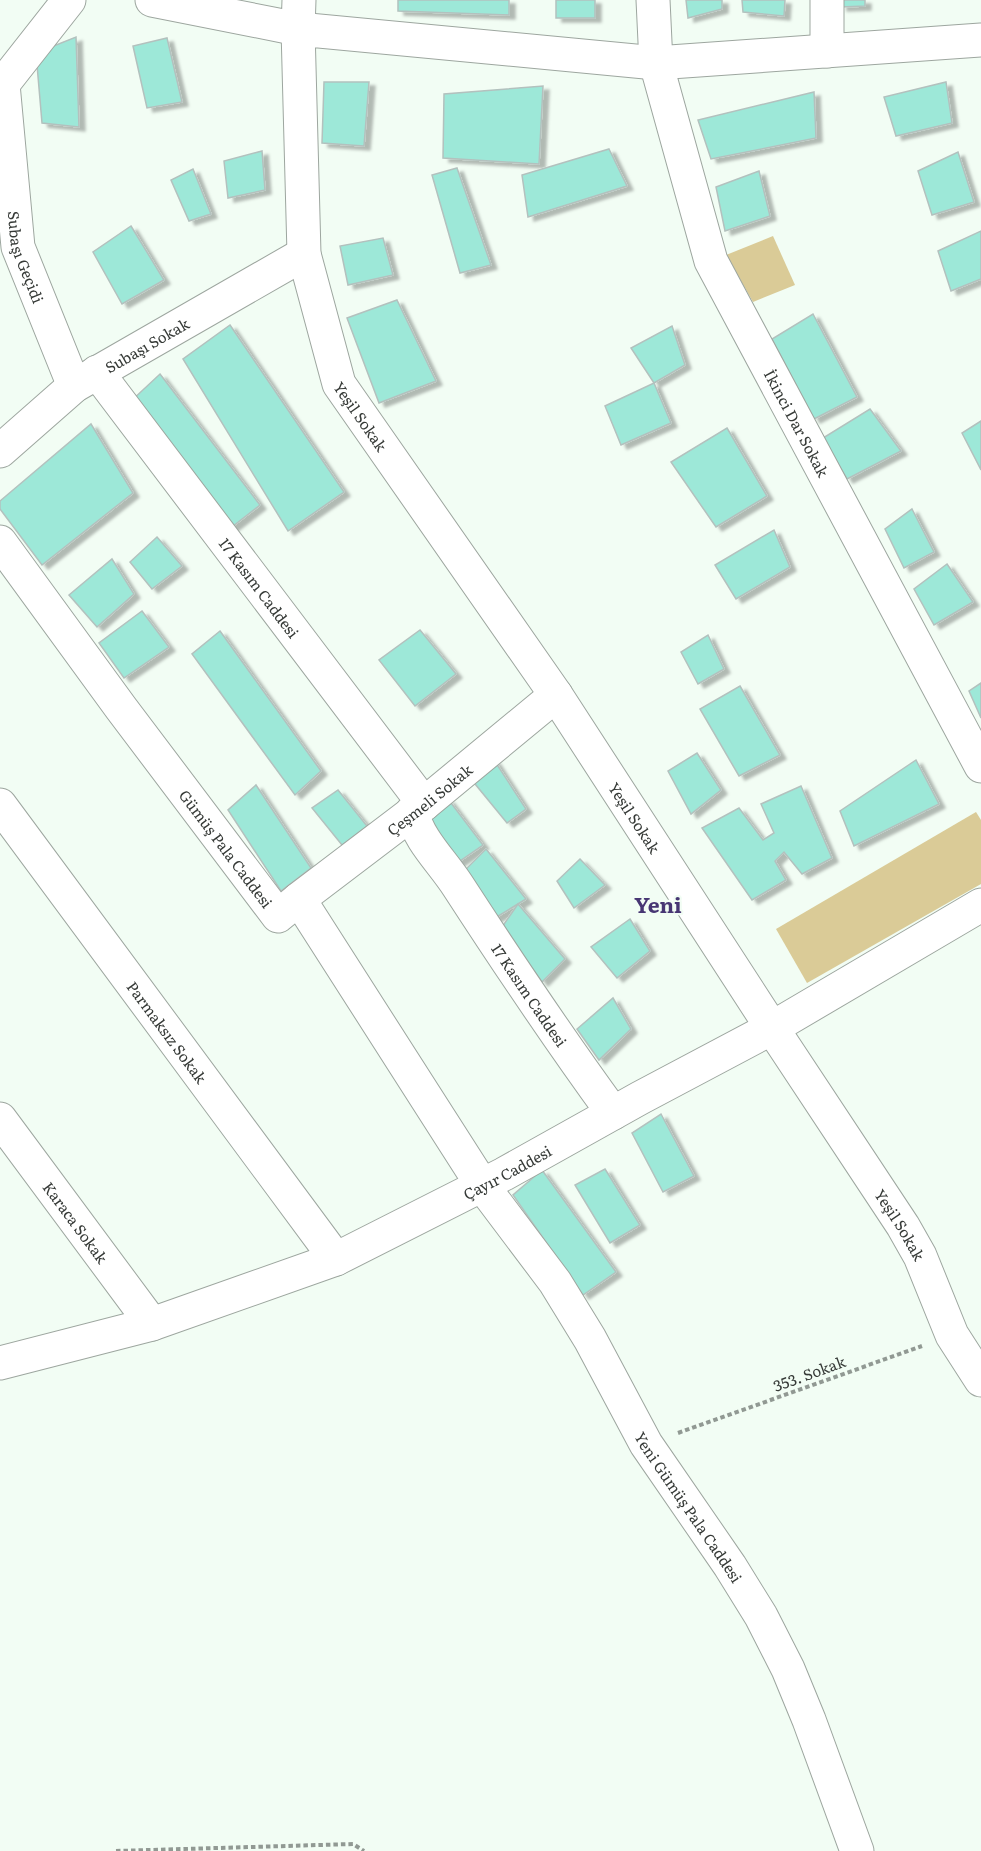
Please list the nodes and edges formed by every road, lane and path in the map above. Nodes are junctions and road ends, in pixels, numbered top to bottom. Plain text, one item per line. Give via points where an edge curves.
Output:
1 (69, 0) edge
2 (152, 0) edge
3 (653, 0) edge
4 (827, 0) edge
5 (299, 14) edge
6 (981, 40) edge
7 (827, 51) junction
8 (656, 63) junction
9 (1, 85) edge
10 (304, 254) junction
11 (86, 379) junction
12 (0, 451) edge
13 (0, 542) edge
14 (556, 695) junction
15 (981, 766) edge
16 (0, 805) edge
17 (418, 808) junction
18 (299, 899) junction
19 (981, 905) edge
20 (771, 1028) junction
21 (613, 1113) junction
22 (0, 1119) edge
23 (482, 1185) junction
24 (336, 1259) junction
25 (152, 1324) junction
26 (952, 1335) junction
27 (0, 1363) edge
28 (981, 1380) edge
29 (646, 1444) junction
30 (116, 1851) edge
31 (364, 1851) edge
32 (857, 1851) edge

1 - 9 street, Subaşı Geçidi
2 - 5 street
3 - 8 street, İkinci Dar Sokak
4 - 7 street
5 - 8 street
5 - 10 street, Yeşil Sokak
6 - 7 street
7 - 8 street
8 - 15 street, İkinci Dar Sokak via 711,261
9 - 11 street, Subaşı Geçidi via 18,247
10 - 11 street, Subaşı Sokak
10 - 14 street, Yeşil Sokak via 339,384
11 - 12 street, Subaşı Sokak
11 - 17 street, 17 Kasım Caddesi
13 - 18 street, Gümüş Pala Caddesi via 278,916
14 - 17 street, Çeşmeli Sokak
14 - 20 street, Yeşil Sokak
16 - 24 street, Parmaksız Sokak
17 - 18 street, Çeşmeli Sokak
17 - 21 street, 17 Kasım Caddesi via 416,829
18 - 23 street, Gümüş Pala Caddesi
19 - 20 street, Çayır Caddesi
20 - 21 street, Çayır Caddesi
20 - 26 street, Yeşil Sokak via 903,1226 920,1256
21 - 23 street, Çayır Caddesi
22 - 25 street, Karaca Sokak
23 - 24 street, Çayır Caddesi
23 - 29 street, Yeni Gümüş Pala Caddesi via 555,1282
24 - 25 street, Çayır Caddesi
25 - 27 street, Çayır Caddesi
26 - 28 street, Yeşil Sokak
26 - 29 path, 353. Sokak
29 - 32 street, Yeni Gümüş Pala Caddesi via 761,1616 809,1720
30 - 31 path via 353,1844

